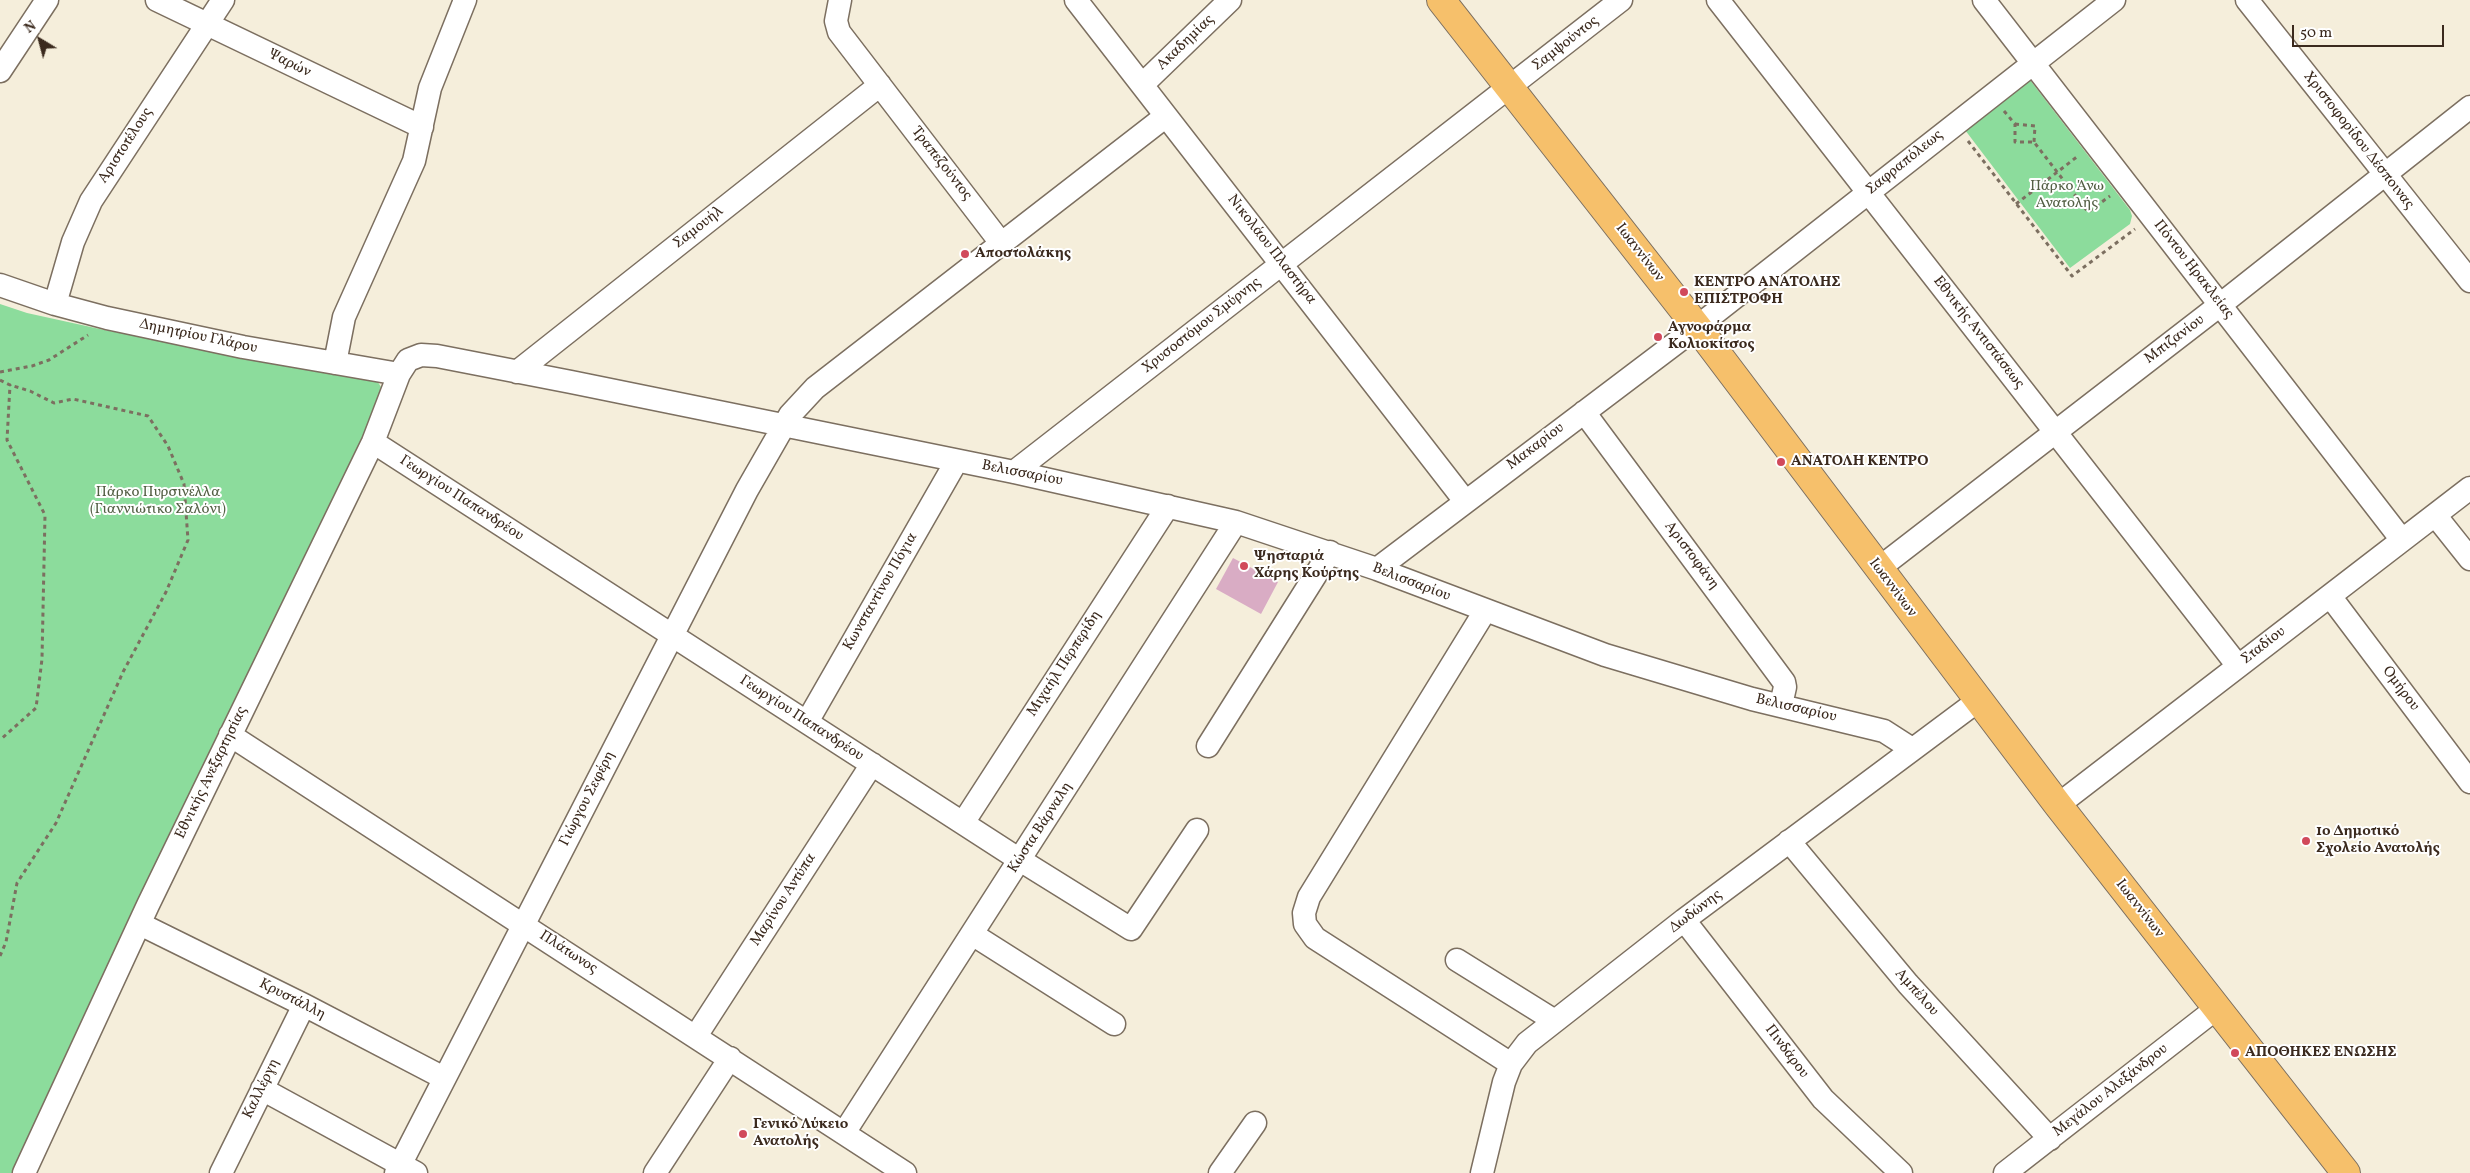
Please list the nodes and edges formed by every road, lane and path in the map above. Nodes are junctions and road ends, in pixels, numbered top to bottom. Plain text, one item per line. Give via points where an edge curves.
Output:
1 (47, 0) edge
2 (157, 0) edge
3 (223, 0) edge
4 (465, 0) edge
5 (840, 0) edge
6 (1076, 0) edge
7 (1230, 0) edge
8 (1441, 0) edge
9 (1621, 0) edge
10 (1718, 0) edge
11 (1984, 0) edge
12 (2114, 0) edge
13 (2247, 0) edge
14 (206, 24) junction
15 (2033, 63) junction
16 (0, 71) edge
17 (880, 85) junction
18 (1142, 85) junction
19 (1510, 88) junction
20 (1991, 95) junction
21 (2470, 107) edge
22 (1166, 116) junction
23 (1955, 123) junction
24 (2015, 124) junction
25 (422, 128) junction
26 (2034, 142) junction
27 (2094, 143) junction
28 (2057, 172) junction
29 (2385, 174) junction
30 (2126, 184) junction
31 (1868, 192) junction
32 (2016, 204) junction
33 (2152, 217) junction
34 (1001, 242) junction
35 (1282, 264) junction
36 (2470, 281) edge
37 (0, 285) edge
38 (55, 304) junction
39 (2220, 305) junction
40 (106, 318) junction
41 (1697, 328) junction
42 (335, 363) junction
43 (0, 372) edge
44 (517, 372) junction
45 (399, 374) junction
46 (0, 380) edge
47 (10, 386) junction
48 (1584, 412) junction
49 (782, 426) junction
50 (2055, 431) junction
51 (373, 442) junction
52 (956, 462) junction
53 (1014, 472) junction
54 (2470, 488) edge
55 (1465, 501) junction
56 (1168, 506) junction
57 (2435, 514) junction
58 (1236, 522) junction
59 (2402, 540) junction
60 (1330, 552) junction
61 (2470, 560) edge
62 (1377, 569) junction
63 (1878, 569) junction
64 (2330, 596) junction
65 (1485, 611) junction
66 (673, 636) junction
67 (2238, 666) junction
68 (1979, 700) junction
69 (1781, 705) junction
70 (806, 722) junction
71 (230, 735) junction
72 (0, 740) edge
73 (1208, 746) dead end
74 (1912, 749) junction
75 (872, 764) junction
76 (2470, 782) edge
77 (2058, 805) junction
78 (963, 823) junction
79 (1197, 830) dead end
80 (1789, 841) junction
81 (1020, 860) junction
82 (1684, 920) junction
83 (140, 924) junction
84 (524, 924) junction
85 (972, 934) junction
86 (0, 956) edge
87 (1457, 960) dead end
88 (304, 1005) junction
89 (2217, 1008) junction
90 (1555, 1021) junction
91 (1114, 1024) dead end
92 (696, 1036) junction
93 (730, 1058) junction
94 (1511, 1064) junction
95 (444, 1078) junction
96 (262, 1089) junction
97 (1255, 1122) dead end
98 (844, 1133) junction
99 (2050, 1139) junction
100 (404, 1170) edge
101 (1484, 1172) edge
102 (24, 1173) edge
103 (221, 1173) edge
104 (655, 1173) edge
105 (905, 1173) edge
106 (1220, 1173) edge
107 (1900, 1173) edge
108 (2005, 1173) edge
109 (2346, 1173) edge

1 - 16 street
2 - 14 street, Ψαρών
3 - 14 street, Αριστοτέλους
4 - 25 street via 434,74
5 - 17 street, Τραπεζούντος via 836,21 839,32
6 - 18 street, Νικολάου Πλαστήρα
7 - 18 street, Ακαδημίας
8 - 19 main road, Ιωαννίνων
9 - 19 street, Σαμψούντος
10 - 31 street, Εθνικής Αντιστάσεως
11 - 15 street, Πόντου Ηρακλείας
12 - 15 street, Σαφραπόλεως
13 - 29 street, Χριστοφορίδου Δέσποινας
14 - 25 street, Ψαρών
14 - 38 street, Αριστοτέλους via 91,201 73,242
15 - 20 street, Σαφραπόλεως
15 - 27 street, Πόντου Ηρακλείας
17 - 34 street, Τραπεζούντος
17 - 44 street, Σαμουήλ
18 - 22 street, Νικολάου Πλαστήρα
19 - 35 street, Χρυσοστόμου Σμύρνης
19 - 41 main road, Ιωαννίνων
20 - 23 street, Σαφραπόλεως
20 - 24 path
21 - 29 street, Μπιζανίου
22 - 34 street, Γιώργου Σεφέρη
22 - 35 street, Νικολάου Πλαστήρα
23 - 31 street, Σαφραπόλεως
23 - 32 path
24 - 26 path via 2035,126
24 - 26 path via 2015,142
25 - 42 street via 410,170 344,317
26 - 28 path
27 - 28 path
27 - 30 street, Πόντου Ηρακλείας
28 - 30 path via 2088,212
28 - 32 path
29 - 36 street, Χριστοφορίδου Δέσποινας
29 - 39 street, Μπιζανίου
30 - 33 street, Πόντου Ηρακλείας
31 - 41 street, Σαφραπόλεως
31 - 50 street, Εθνικής Αντιστάσεως
32 - 33 path via 2072,276
33 - 39 street, Πόντου Ηρακλείας
34 - 49 street, Γιώργου Σεφέρη via 815,388
35 - 53 street, Χρυσοστόμου Σμύρνης
35 - 55 street, Νικολάου Πλαστήρα
37 - 38 street, Δημητρίου Γλάρου
38 - 40 street, Δημητρίου Γλάρου
39 - 50 street, Μπιζανίου
39 - 59 street, Πόντου Ηρακλείας
40 - 42 street, Δημητρίου Γλάρου
40 - 43 path via 81,342 49,360
41 - 48 street, Μακαρίου
41 - 63 main road, Ιωαννίνων
42 - 45 street, Δημητρίου Γλάρου
44 - 45 street, Βελισσαρίου via 424,354 408,360
44 - 49 street, Βελισσαρίου
45 - 51 street, Εθνικής Ανεξαρτησίας
46 - 47 path
47 - 72 path via 7,440 45,515 42,660 36,708
47 - 86 path via 30,391 54,403 73,399 148,416 168,446 184,484 188,540 166,592 123,672 56,823 17,883 6,942
48 - 55 street, Μακαρίου
48 - 69 street, Αριστοφάνη via 1784,682
49 - 52 street, Βελισσαρίου
49 - 66 street, Γιώργου Σεφέρη
50 - 63 street, Μπιζανίου
50 - 67 street, Εθνικής Αντιστάσεως
51 - 66 street, Γεωργίου Παπανδρέου
51 - 71 street, Εθνικής Ανεξαρτησίας
52 - 53 street, Βελισσαρίου
52 - 70 street, Κωνσταντίνου Πόγια
53 - 56 street, Βελισσαρίου
54 - 57 street, Σταδίου
55 - 62 street, Μακαρίου
56 - 58 street, Βελισσαρίου
56 - 78 street, Μιχαήλ Περπερίδη
57 - 59 street, Σταδίου
57 - 61 street
58 - 60 street, Βελισσαρίου
58 - 81 street, Κώστα Βάρναλη
59 - 64 street, Σταδίου
60 - 62 street, Βελισσαρίου
60 - 73 street
62 - 65 street, Βελισσαρίου
63 - 68 main road, Ιωαννίνων
64 - 67 street, Σταδίου
64 - 76 street, Ομήρου
65 - 69 street, Βελισσαρίου via 1604,655
65 - 94 street via 1309,897 1304,913 1305,924 1314,938
66 - 70 street, Γεωργίου Παπανδρέου
66 - 84 street, Γιώργου Σεφέρη
67 - 77 street, Σταδίου
68 - 74 street, Δωδώνης
68 - 77 main road, Ιωαννίνων
69 - 74 street, Βελισσαρίου via 1884,731
70 - 75 street, Γεωργίου Παπανδρέου
71 - 83 street, Εθνικής Ανεξαρτησίας
71 - 84 street, Πλάτωνος
74 - 80 street, Δωδώνης
75 - 78 street, Γεωργίου Παπανδρέου
75 - 92 street, Μαρίνου Αντύπα
77 - 89 main road, Ιωαννίνων
78 - 81 street, Γεωργίου Παπανδρέου
79 - 81 street, Γεωργίου Παπανδρέου via 1131,929
80 - 82 street, Δωδώνης
80 - 99 street, Αμπέλου via 1895,970
81 - 85 street, Κώστα Βάρναλη
82 - 90 street, Δωδώνης
82 - 107 street, Πινδάρου via 1823,1100
83 - 88 street, Κρυστάλλη
83 - 102 street, Εθνικής Ανεξαρτησίας
84 - 92 street, Πλάτωνος
84 - 95 street, Γιώργου Σεφέρη
85 - 91 street
85 - 98 street, Κώστα Βάρναλη
87 - 90 street
88 - 95 street, Κρυστάλλη
88 - 96 street, Καλλέργη
89 - 99 street, Μεγάλου Αλεξάνδρου
89 - 109 main road, Ιωαννίνων
90 - 94 street, Δωδώνης via 1528,1042
92 - 93 street, Πλάτωνος
93 - 98 street, Πλάτωνος
93 - 104 street
94 - 101 street, Δωδώνης via 1500,1093
95 - 100 street, Γιώργου Σεφέρη
96 - 100 street
96 - 103 street, Καλλέργη
97 - 106 street
98 - 105 street, Πλάτωνος
99 - 108 street, Μεγάλου Αλεξάνδρου

